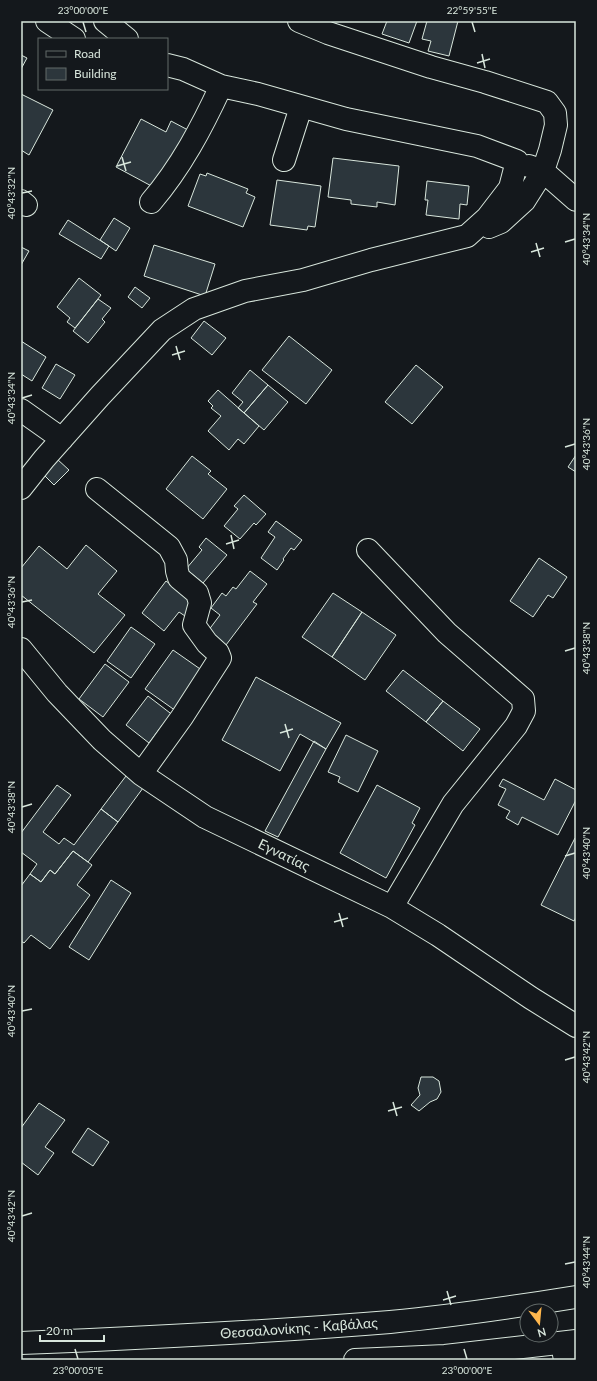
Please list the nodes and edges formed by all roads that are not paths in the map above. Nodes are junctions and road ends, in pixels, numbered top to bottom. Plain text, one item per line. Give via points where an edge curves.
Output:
1 (47, 21) edge
2 (104, 21) edge
3 (299, 21) edge
4 (72, 38) edge
5 (126, 38) edge
6 (168, 65) edge
7 (222, 86) junction
8 (301, 107) junction
9 (284, 160) dead end
10 (517, 161) junction
11 (543, 171) junction
12 (576, 200) edge
13 (151, 202) dead end
14 (467, 236) junction
15 (21, 410) edge
16 (62, 439) junction
17 (21, 488) edge
18 (97, 489) dead end
19 (368, 550) dead end
20 (21, 648) edge
21 (141, 774) junction
22 (392, 907) junction
23 (576, 1026) edge
24 (576, 1297) edge
25 (21, 1343) edge
26 (568, 1348) edge
27 (356, 1360) edge

1 - 4 street
2 - 5 street
3 - 11 street via 431,67 547,102 555,113 556,125
6 - 7 street
7 - 8 street
7 - 13 street via 184,158
8 - 9 street
8 - 10 street via 477,146
10 - 11 street
10 - 14 street via 510,188 486,218
11 - 12 street
11 - 14 street via 524,201 501,222
14 - 16 street via 303,280 245,292 194,309 162,330
15 - 16 street
16 - 17 street
18 - 21 street via 169,547 176,560 179,578 197,594 200,603 194,625 220,658
19 - 22 street via 446,633 523,698 524,711 516,726 453,804
20 - 21 street, Εγνατίας via 57,693 102,740
21 - 22 street, Εγνατίας via 205,816
22 - 23 street, Εγνατίας
24 - 25 street, Θεσσαλονίκης - Καβάλας via 391,1322 196,1336
26 - 27 street

